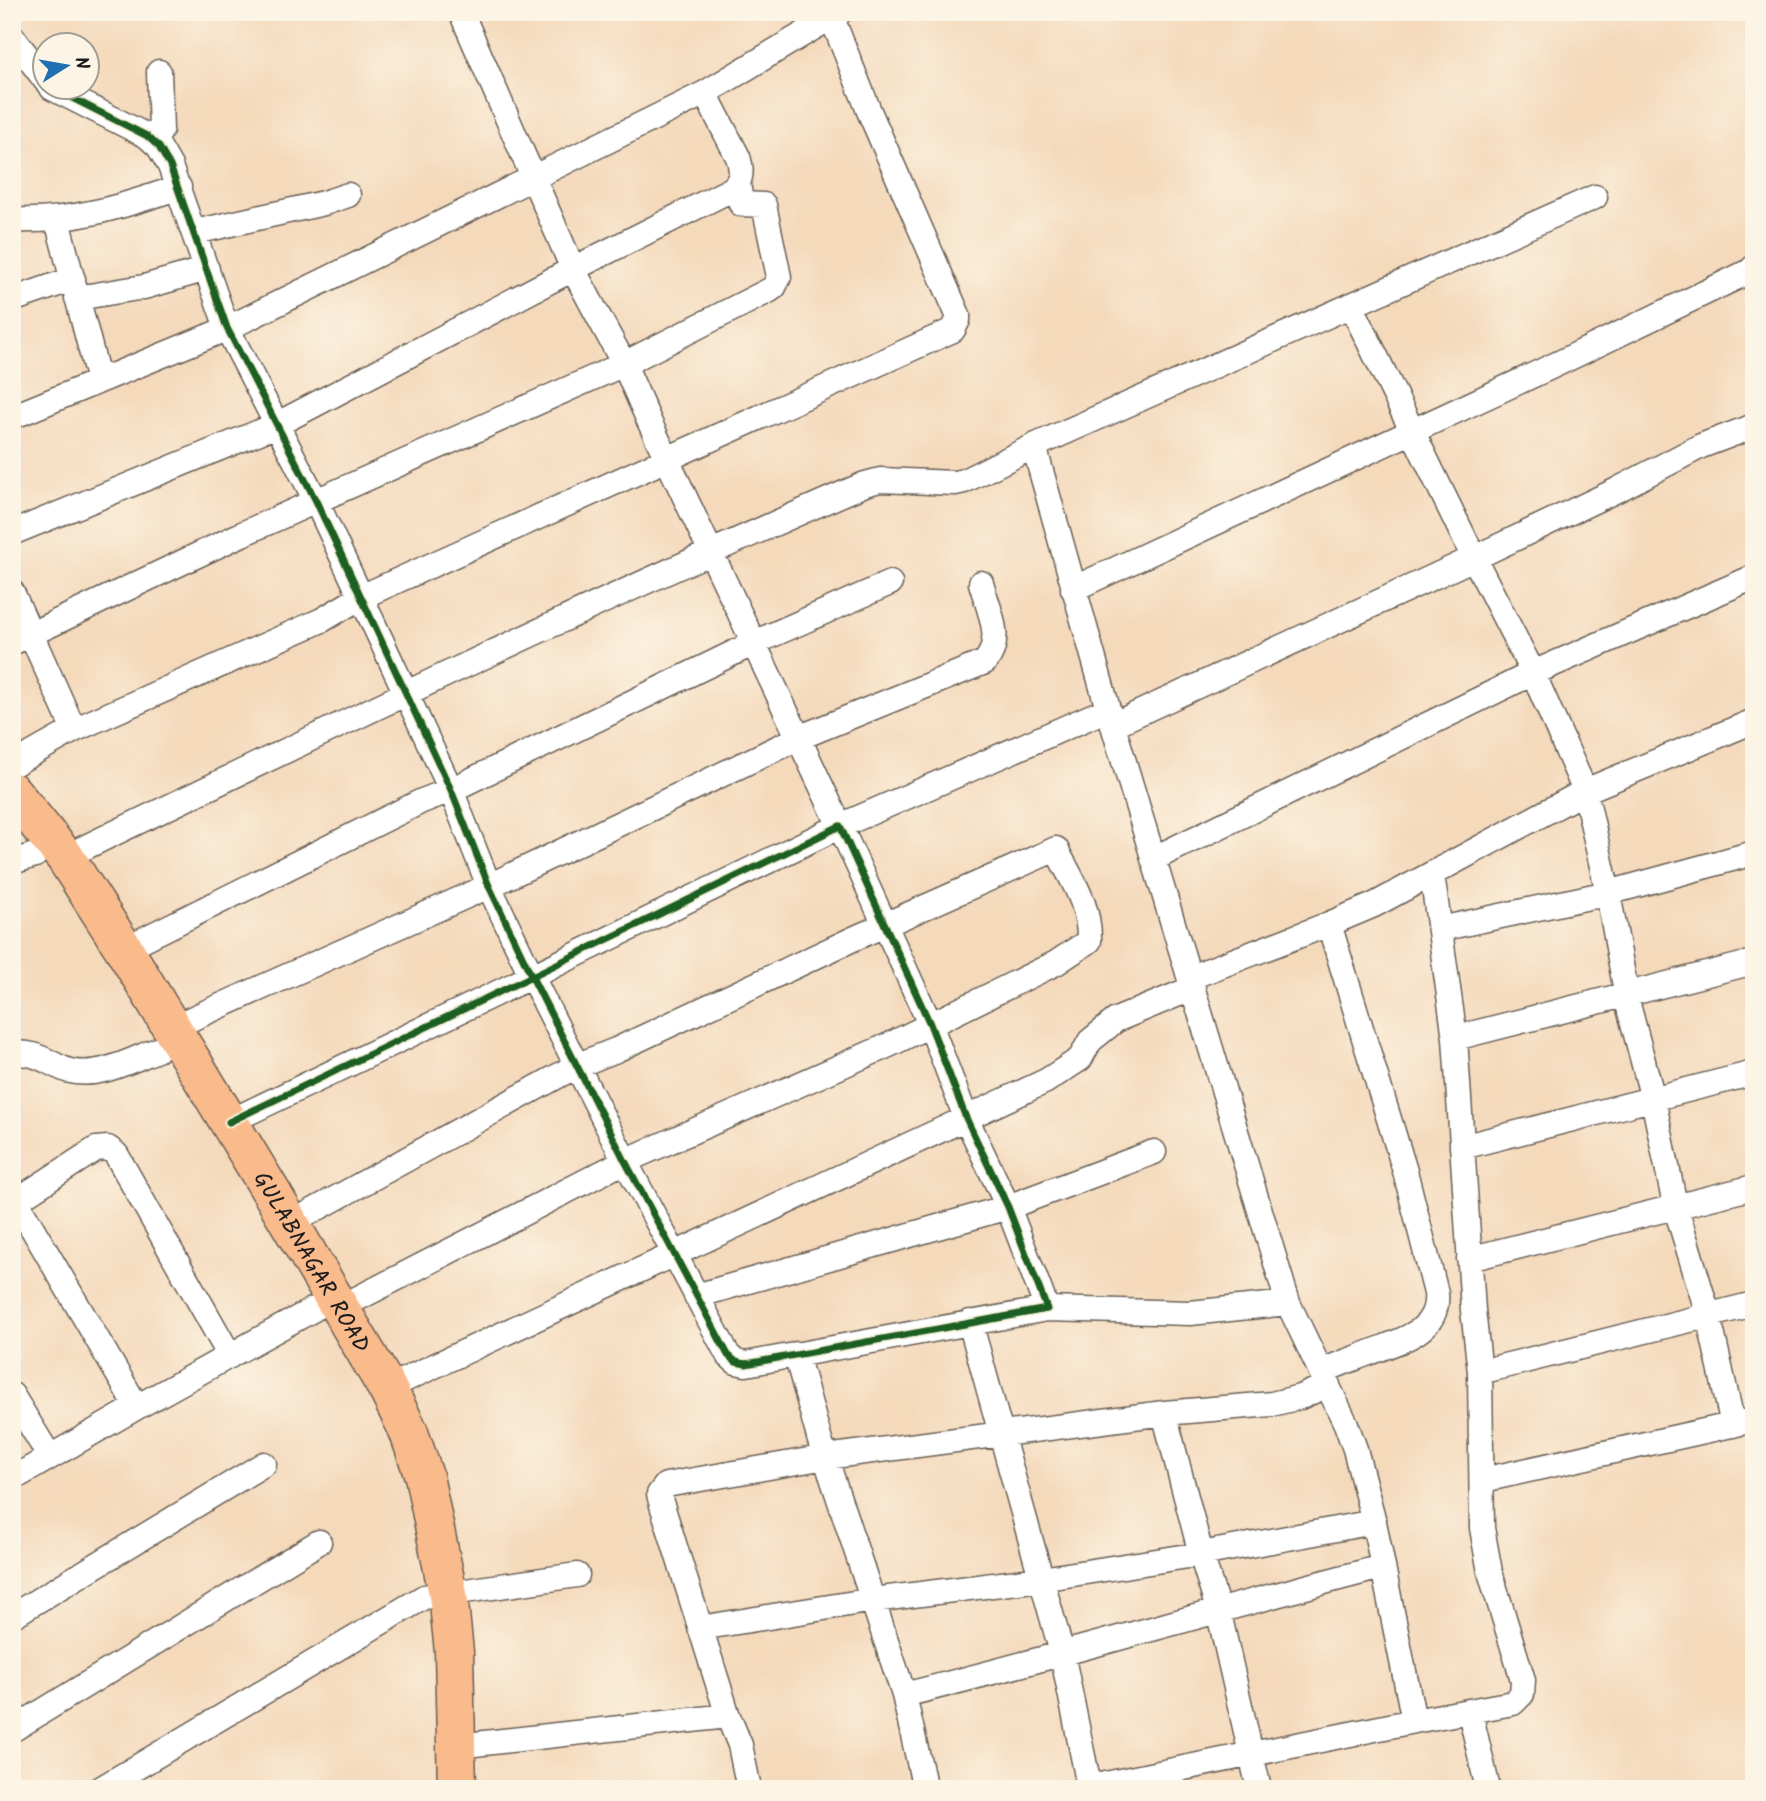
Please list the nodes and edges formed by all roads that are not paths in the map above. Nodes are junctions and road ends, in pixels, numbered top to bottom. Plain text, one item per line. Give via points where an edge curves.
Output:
1 (461, 12) edge
2 (836, 15) edge
3 (12, 36) edge
4 (32, 62) edge
5 (159, 72) dead end
6 (705, 93) junction
7 (79, 102) edge
8 (154, 141) junction
9 (533, 177) junction
10 (738, 181) junction
11 (179, 187) junction
12 (348, 195) dead end
13 (1595, 197) dead end
14 (12, 220) edge
15 (57, 220) junction
16 (195, 232) junction
17 (1754, 267) edge
18 (207, 269) junction
19 (573, 269) junction
20 (75, 289) junction
21 (12, 300) edge
22 (1351, 305) junction
23 (228, 328) junction
24 (624, 364) junction
25 (99, 381) junction
26 (12, 417) edge
27 (277, 425) junction
28 (1754, 426) edge
29 (1414, 430) junction
30 (1034, 446) junction
31 (667, 458) junction
32 (316, 501) junction
33 (12, 533) edge
34 (711, 551) junction
35 (1474, 558) junction
36 (1754, 577) edge
37 (890, 583) dead end
38 (981, 583) dead end
39 (1073, 589) junction
40 (12, 592) edge
41 (361, 597) junction
42 (22, 638) edge
43 (754, 643) junction
44 (1533, 673) junction
45 (405, 693) junction
46 (1110, 717) junction
47 (1754, 721) edge
48 (74, 730) junction
49 (798, 738) junction
50 (12, 765) edge
51 (450, 790) junction
52 (1585, 791) junction
53 (12, 792) edge
54 (12, 825) edge
55 (841, 826) junction
56 (1754, 853) edge
57 (37, 858) edge
58 (1153, 859) junction
59 (1432, 874) junction
60 (489, 886) junction
61 (1608, 893) junction
62 (1329, 924) junction
63 (886, 926) junction
64 (1440, 929) junction
65 (124, 949) junction
66 (1754, 962) edge
67 (532, 977) junction
68 (1192, 982) junction
69 (1627, 996) junction
70 (930, 1024) junction
71 (1455, 1038) junction
72 (164, 1039) junction
73 (12, 1055) edge
74 (576, 1066) junction
75 (1754, 1073) edge
76 (1653, 1099) junction
77 (967, 1118) junction
78 (229, 1122) junction
79 (1462, 1147) junction
80 (1154, 1152) dead end
81 (625, 1161) junction
82 (1754, 1187) edge
83 (1675, 1205) junction
84 (1008, 1207) junction
85 (289, 1224) junction
86 (674, 1255) junction
87 (1469, 1259) junction
88 (696, 1296) junction
89 (1288, 1303) junction
90 (1754, 1304) edge
91 (1437, 1307) junction
92 (1047, 1308) junction
93 (327, 1309) junction
94 (1473, 1310) junction
95 (1708, 1314) junction
96 (970, 1322) junction
97 (796, 1354) junction
98 (230, 1356) junction
99 (1480, 1372) junction
100 (1325, 1378) junction
101 (387, 1388) junction
102 (12, 1395) edge
103 (137, 1407) junction
104 (1164, 1413) junction
105 (1743, 1423) edge
106 (1002, 1436) junction
107 (50, 1457) junction
108 (826, 1457) junction
109 (264, 1464) dead end
110 (12, 1479) edge
111 (1482, 1480) junction
112 (1374, 1522) junction
113 (319, 1542) dead end
114 (1201, 1554) junction
115 (1382, 1566) junction
116 (577, 1575) dead end
117 (1041, 1579) junction
118 (436, 1596) junction
119 (873, 1600) junction
120 (1218, 1609) junction
121 (12, 1616) edge
122 (700, 1628) junction
123 (1062, 1653) junction
124 (904, 1695) junction
125 (1470, 1712) junction
126 (728, 1716) junction
127 (1414, 1721) junction
128 (12, 1730) edge
129 (457, 1746) junction
130 (1252, 1754) junction
131 (1085, 1788) edge
132 (100, 1789) edge
133 (433, 1789) edge
134 (457, 1789) edge
135 (749, 1789) edge
136 (925, 1789) edge
137 (1259, 1789) edge
138 (1488, 1789) edge

1 - 9 street
2 - 6 street
2 - 31 street via 869,111 958,315 956,326
3 - 4 street
5 - 8 street via 161,130
6 - 9 street
6 - 10 street via 738,157
7 - 8 street
8 - 11 street
9 - 19 street
9 - 23 street
10 - 19 street via 732,189
10 - 24 street via 741,204 764,205 779,270 777,283
11 - 15 street via 120,208
11 - 16 street
12 - 16 street
13 - 22 street
14 - 15 street
15 - 20 street
16 - 18 street
17 - 29 street
18 - 20 street via 144,286
18 - 23 street
19 - 24 street
19 - 27 street
20 - 21 street
20 - 25 street
22 - 29 street
22 - 30 street
23 - 25 street
23 - 27 street
24 - 31 street
24 - 32 street
25 - 26 street
27 - 32 street
27 - 33 street
28 - 35 street via 1701,446
29 - 35 street
29 - 39 street
30 - 34 street via 964,481 865,484
30 - 39 street
31 - 34 street
31 - 41 street
32 - 41 street
32 - 42 street
34 - 43 street
34 - 45 street
35 - 44 street
35 - 46 street
36 - 44 street
37 - 43 street
38 - 49 street via 996,636 985,662
39 - 46 street
40 - 42 street
41 - 45 street
41 - 48 street via 323,620
42 - 48 street
43 - 49 street
43 - 51 street
44 - 52 street
44 - 58 street
45 - 51 street
45 - 57 street
46 - 55 street
46 - 58 street
47 - 52 street
48 - 50 street
49 - 55 street
49 - 60 street
51 - 60 street
51 - 65 street
52 - 59 street
52 - 61 street
53 - 57 main road, GULABNAGAR ROAD via 35,817
54 - 57 main road, GULABNAGAR ROAD
55 - 63 street
55 - 67 street
56 - 61 street
57 - 65 main road, GULABNAGAR ROAD
57 - 72 main road, GULABNAGAR ROAD
58 - 68 street
59 - 62 street
59 - 64 street
60 - 67 street
60 - 72 street
61 - 64 street
61 - 69 street
62 - 68 street
62 - 91 street via 1405,1171
63 - 70 street
63 - 70 street via 1056,849 1087,910 1089,941
63 - 74 street
64 - 71 street
65 - 72 main road, GULABNAGAR ROAD
66 - 69 street
67 - 74 street
67 - 78 street
68 - 77 street via 1116,1020 1090,1041 1070,1067
68 - 89 street
69 - 71 street
69 - 76 street
70 - 77 street
70 - 81 street
71 - 79 street
72 - 73 street via 106,1069 86,1072 70,1071 32,1055
72 - 78 main road, GULABNAGAR ROAD
72 - 93 main road, GULABNAGAR ROAD via 254,1204
74 - 81 street
74 - 85 street
75 - 76 street
76 - 79 street
76 - 83 street
77 - 84 street
77 - 86 street
78 - 85 main road, GULABNAGAR ROAD
79 - 87 street
80 - 84 street
81 - 86 street
81 - 93 street
82 - 83 street
83 - 87 street
83 - 95 street
84 - 88 street
84 - 92 street
85 - 93 main road, GULABNAGAR ROAD
86 - 88 street
86 - 101 street
87 - 94 street
88 - 97 street via 732,1360 746,1364
89 - 92 street via 1191,1313
89 - 100 street
90 - 95 street
91 - 94 street
91 - 100 street via 1412,1336
92 - 96 street
93 - 98 street
93 - 101 main road, GULABNAGAR ROAD
93 - 118 main road, GULABNAGAR ROAD via 394,1459 419,1555
94 - 99 street
95 - 99 street
95 - 105 street
96 - 97 street
96 - 106 street
97 - 108 street
98 - 103 street
98 - 103 street via 116,1154 108,1148 96,1149 25,1195 21,1209
99 - 111 street
100 - 104 street via 1300,1397 1272,1404
100 - 112 street via 1350,1435
101 - 118 main road, GULABNAGAR ROAD via 424,1476
102 - 107 street
103 - 107 street
104 - 106 street
104 - 114 street
105 - 111 street
106 - 108 street
106 - 117 street
107 - 110 street
108 - 119 street
108 - 122 street via 662,1488 660,1502
109 - 121 street
111 - 125 street via 1485,1550 1523,1687 1513,1703
112 - 114 street
112 - 115 street
113 - 128 street
114 - 117 street
114 - 120 street
115 - 120 street
115 - 127 street
116 - 118 street
117 - 119 street
117 - 123 street
118 - 129 main road, GULABNAGAR ROAD via 454,1653
118 - 132 street
118 - 133 main road, GULABNAGAR ROAD
119 - 122 street
119 - 124 street
120 - 123 street
120 - 130 street
122 - 126 street
123 - 124 street
123 - 131 street
124 - 136 street
125 - 127 street
125 - 138 street
126 - 129 street
126 - 135 street via 740,1745
127 - 130 street
129 - 134 main road, GULABNAGAR ROAD
130 - 131 street
130 - 137 street

